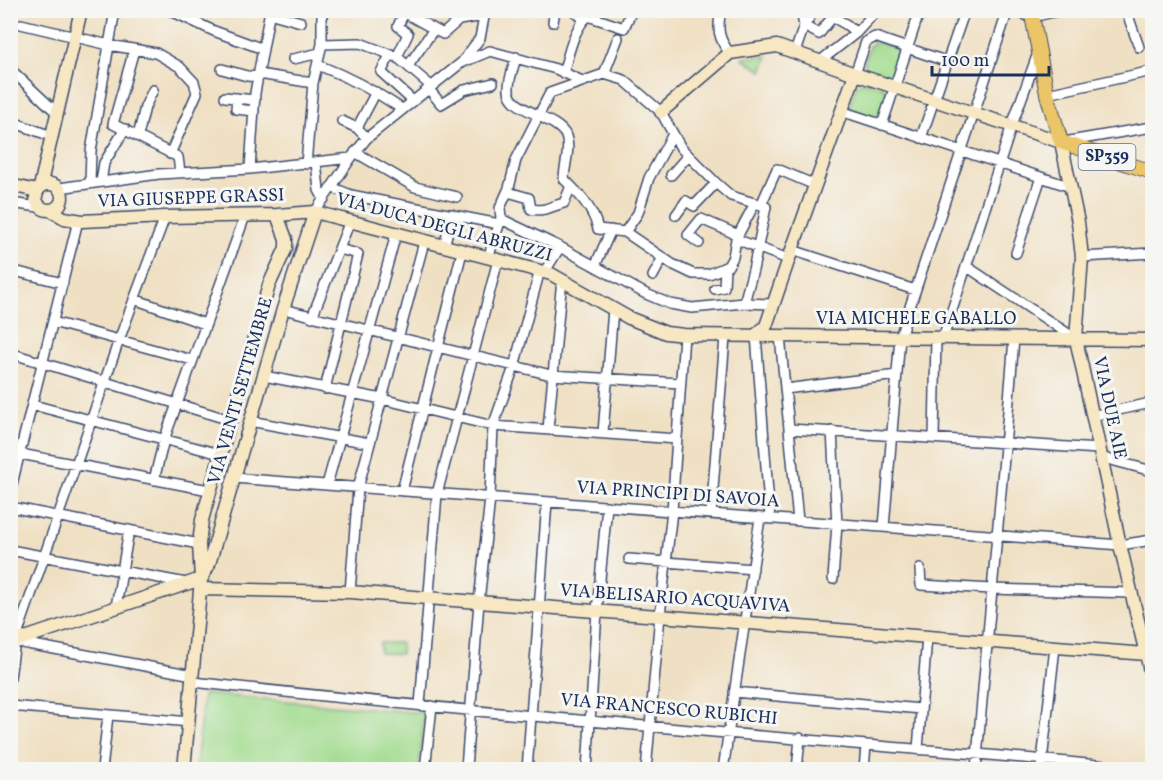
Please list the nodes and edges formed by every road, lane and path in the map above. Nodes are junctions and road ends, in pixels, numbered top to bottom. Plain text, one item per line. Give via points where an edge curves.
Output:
1 (81, 10) edge
2 (115, 10) edge
3 (169, 10) edge
4 (322, 10) edge
5 (392, 10) edge
6 (555, 10) edge
7 (573, 10) edge
8 (632, 10) edge
9 (721, 10) edge
10 (801, 10) edge
11 (814, 10) edge
12 (877, 10) edge
13 (920, 10) edge
14 (965, 10) edge
15 (1010, 10) edge
16 (1062, 10) edge
17 (1126, 10) edge
18 (269, 12) edge
19 (836, 14) edge
20 (1032, 14) edge
21 (403, 15) junction
22 (484, 17) edge
23 (584, 19) junction
24 (301, 22) dead end
25 (553, 22) dead end
26 (21, 24) dead end
27 (804, 26) junction
28 (434, 28) junction
29 (856, 33) junction
30 (75, 37) junction
31 (618, 38) dead end
32 (109, 45) junction
33 (1139, 47) dead end
34 (321, 48) junction
35 (263, 49) junction
36 (908, 49) junction
37 (134, 50) junction
38 (795, 52) junction
39 (1039, 52) junction
40 (730, 53) junction
41 (394, 56) junction
42 (516, 58) junction
43 (293, 59) dead end
44 (819, 62) junction
45 (948, 62) junction
46 (318, 65) junction
47 (458, 65) junction
48 (408, 66) junction
49 (10, 69) edge
50 (222, 69) dead end
51 (1152, 71) edge
52 (563, 73) junction
53 (604, 74) junction
54 (855, 74) junction
55 (259, 75) junction
56 (582, 81) junction
57 (493, 83) dead end
58 (313, 84) junction
59 (429, 87) junction
60 (896, 87) junction
61 (153, 90) dead end
62 (376, 92) junction
63 (1047, 94) junction
64 (225, 97) dead end
65 (409, 97) junction
66 (237, 98) junction
67 (255, 100) junction
68 (935, 100) junction
69 (402, 109) junction
70 (254, 111) junction
71 (841, 111) junction
72 (56, 112) junction
73 (661, 112) junction
74 (974, 113) junction
75 (538, 117) junction
76 (10, 121) edge
77 (342, 121) dead end
78 (882, 125) junction
79 (1012, 125) junction
80 (1152, 127) edge
81 (357, 128) junction
82 (124, 129) junction
83 (673, 134) junction
84 (51, 136) junction
85 (138, 136) junction
86 (367, 138) junction
87 (921, 138) junction
88 (1061, 142) junction
89 (962, 151) junction
90 (170, 154) junction
91 (353, 155) junction
92 (687, 157) junction
93 (311, 163) junction
94 (999, 164) junction
95 (45, 166) junction
96 (250, 169) junction
97 (180, 172) junction
98 (1152, 172) edge
99 (672, 175) dead end
100 (1041, 177) junction
101 (101, 182) junction
102 (90, 183) junction
103 (716, 183) junction
104 (10, 185) edge
105 (815, 185) junction
106 (571, 186) junction
107 (331, 187) junction
108 (1071, 187) junction
109 (38, 189) junction
110 (59, 189) junction
111 (508, 192) junction
112 (457, 197) dead end
113 (324, 199) junction
114 (758, 204) junction
115 (10, 205) edge
116 (45, 208) junction
117 (315, 212) junction
118 (452, 214) junction
119 (277, 215) junction
120 (676, 215) dead end
121 (245, 216) junction
122 (165, 217) junction
123 (74, 220) junction
124 (350, 221) junction
125 (500, 221) junction
126 (611, 230) junction
127 (625, 232) junction
128 (396, 234) junction
129 (737, 237) junction
130 (424, 242) junction
131 (699, 243) dead end
132 (1152, 243) edge
133 (444, 247) junction
134 (560, 247) junction
135 (757, 247) junction
136 (339, 249) junction
137 (462, 252) junction
138 (1016, 253) dead end
139 (1151, 253) edge
140 (790, 255) junction
141 (663, 257) junction
142 (1082, 257) junction
143 (493, 259) junction
144 (595, 266) junction
145 (966, 266) junction
146 (725, 267) junction
147 (10, 270) edge
148 (542, 271) junction
149 (653, 276) dead end
150 (562, 279) junction
151 (63, 283) junction
152 (715, 289) dead end
153 (915, 290) junction
154 (134, 299) junction
155 (744, 303) junction
156 (772, 304) junction
157 (283, 309) junction
158 (613, 309) junction
159 (312, 317) junction
160 (53, 322) junction
161 (205, 324) junction
162 (340, 324) junction
163 (369, 331) junction
164 (684, 335) junction
165 (756, 335) junction
166 (780, 336) junction
167 (725, 337) junction
168 (900, 337) junction
169 (940, 338) junction
170 (1014, 338) junction
171 (398, 339) junction
172 (1076, 339) junction
173 (119, 340) junction
174 (1152, 340) edge
175 (437, 348) junction
176 (10, 353) edge
177 (472, 357) junction
178 (192, 360) junction
179 (43, 363) junction
180 (514, 366) junction
181 (553, 375) junction
182 (897, 375) junction
183 (264, 376) junction
184 (607, 378) junction
185 (106, 381) junction
186 (680, 383) junction
187 (325, 389) junction
188 (785, 389) junction
189 (352, 394) junction
190 (381, 399) junction
191 (177, 403) junction
192 (33, 405) junction
193 (1152, 405) edge
194 (423, 408) junction
195 (1091, 416) junction
196 (456, 418) junction
197 (230, 420) junction
198 (92, 421) junction
199 (250, 421) junction
200 (493, 426) junction
201 (548, 429) junction
202 (789, 429) junction
203 (832, 431) junction
204 (603, 433) junction
205 (891, 435) junction
206 (340, 438) junction
207 (934, 438) junction
208 (677, 439) junction
209 (164, 440) junction
210 (369, 443) junction
211 (1006, 443) junction
212 (15, 453) edge
213 (1100, 453) junction
214 (220, 454) junction
215 (75, 465) junction
216 (1152, 471) edge
217 (234, 478) junction
218 (154, 480) junction
219 (327, 485) junction
220 (358, 488) junction
221 (209, 490) junction
222 (402, 491) junction
223 (10, 492) edge
224 (436, 494) junction
225 (490, 498) junction
226 (547, 502) junction
227 (606, 506) junction
228 (10, 507) edge
229 (672, 511) junction
230 (711, 514) junction
231 (58, 516) junction
232 (765, 518) junction
233 (798, 521) junction
234 (837, 524) junction
235 (884, 527) junction
236 (129, 530) junction
237 (998, 536) junction
238 (1152, 540) edge
239 (199, 544) junction
240 (1120, 545) junction
241 (10, 550) edge
242 (44, 556) junction
243 (629, 559) dead end
244 (666, 561) junction
245 (753, 569) junction
246 (920, 569) dead end
247 (122, 571) junction
248 (833, 579) dead end
249 (188, 584) junction
250 (201, 584) junction
251 (992, 589) junction
252 (350, 592) junction
253 (1132, 592) junction
254 (427, 597) junction
255 (479, 602) junction
256 (540, 607) junction
257 (116, 608) junction
258 (597, 611) junction
259 (660, 615) junction
260 (745, 622) junction
261 (927, 637) junction
262 (13, 642) edge
263 (986, 642) junction
264 (1055, 646) junction
265 (1151, 653) edge
266 (10, 678) edge
267 (193, 679) junction
268 (1152, 679) edge
269 (734, 692) junction
270 (420, 705) junction
271 (10, 706) edge
272 (432, 706) junction
273 (472, 709) junction
274 (921, 709) junction
275 (108, 715) junction
276 (530, 715) junction
277 (591, 720) junction
278 (190, 722) junction
279 (650, 725) junction
280 (729, 732) junction
281 (800, 738) junction
282 (866, 745) junction
283 (918, 749) junction
284 (977, 754) junction
285 (1042, 759) junction
286 (1105, 767) edge
287 (466, 768) dead end
288 (102, 770) edge
289 (184, 770) edge
290 (425, 770) edge
291 (527, 770) edge
292 (587, 770) edge
293 (646, 770) edge
294 (723, 770) edge
295 (797, 770) edge
296 (864, 770) edge
297 (976, 770) edge
298 (1041, 770) edge
299 (1143, 770) edge

1 - 30 street
2 - 32 street
3 - 35 street
4 - 34 street
5 - 21 street
6 - 25 street
7 - 23 street
8 - 23 street via 624,28 588,16
9 - 40 street via 717,27 721,43
10 - 27 street
11 - 27 street
12 - 29 street
13 - 36 street
14 - 45 street
15 - 20 street
15 - 74 street
16 - 20 street
17 - 33 street
18 - 24 street
18 - 35 street
19 - 27 street via 819,34
19 - 29 street
20 - 39 main road, SP359
21 - 28 street
21 - 41 street via 398,26 408,34
22 - 28 street via 459,21 443,34
22 - 47 street via 480,38
23 - 52 street
26 - 30 street
27 - 38 street
28 - 48 street
29 - 44 street
30 - 32 street
30 - 72 street
31 - 53 street
32 - 37 street
32 - 102 street via 91,151
34 - 41 street via 360,43
34 - 43 street
34 - 46 street
35 - 55 street
36 - 45 street
36 - 54 street via 875,37 866,42
36 - 60 street
37 - 82 street via 113,124
37 - 90 street via 156,53 180,67 195,82 197,93
38 - 40 street via 777,46
38 - 44 street
39 - 63 main road, SP359
39 - 79 street
40 - 73 street
41 - 48 street
41 - 65 street via 381,72
42 - 47 street via 490,51
42 - 52 street
42 - 75 street via 508,90 511,97
44 - 54 street
45 - 68 street
46 - 58 street
46 - 62 street
47 - 59 street
48 - 59 street
49 - 72 street
50 - 55 street
51 - 63 street
52 - 56 street
53 - 56 street
53 - 73 street via 624,80
54 - 60 street
54 - 71 street
55 - 58 street
55 - 67 street
56 - 75 street via 550,93
57 - 59 street via 464,90 441,104
58 - 93 street
59 - 65 street
60 - 68 street
60 - 78 street
61 - 85 street
62 - 69 street
62 - 81 street
63 - 88 main road, SP359
64 - 66 street
65 - 69 street
66 - 67 street
66 - 70 street via 236,109
67 - 70 street
68 - 74 street
68 - 87 street
69 - 86 street
70 - 96 street
71 - 78 street
71 - 105 street
72 - 84 street
73 - 83 street
74 - 79 street
74 - 89 street
75 - 106 street via 557,125 567,138 564,179
75 - 111 street via 516,160
76 - 84 street
77 - 81 street
78 - 87 street
79 - 88 street
79 - 94 street
80 - 88 street
81 - 86 street
82 - 85 street
82 - 101 street via 104,163
83 - 92 street
83 - 127 street via 649,178 638,213
84 - 95 street
85 - 90 street
86 - 91 street
87 - 89 street
88 - 98 main road, SP359
88 - 108 street, VIA DUE AIE
89 - 94 street
89 - 153 street
90 - 97 street via 178,157
91 - 93 street
91 - 107 street
91 - 112 street via 415,187
92 - 99 street
92 - 103 street
93 - 96 street
93 - 113 street
94 - 100 street
94 - 145 street
95 - 109 street
95 - 110 street
96 - 97 street
97 - 101 street
100 - 108 street
100 - 138 street
101 - 102 street
102 - 110 street
103 - 114 street via 731,196
103 - 120 street via 694,206 686,201
104 - 109 street
105 - 114 street via 777,169
105 - 140 street
106 - 111 street via 564,203 537,210 531,209 529,198
106 - 126 street via 595,216 598,229
107 - 113 street
107 - 118 street via 361,197
108 - 142 street, VIA DUE AIE
109 - 110 street via 47,184
109 - 116 street via 35,199
110 - 116 street via 59,206
110 - 123 street
111 - 125 street via 500,208
113 - 117 street
114 - 129 street
114 - 135 street via 766,207
115 - 116 street
116 - 123 street
117 - 119 street, VIA GIUSEPPE GRASSI
117 - 124 street, VIA DUCA DEGLI ABRUZZI
117 - 157 street, VIA VENTI SETTEMBRE
118 - 125 street
118 - 133 street
119 - 121 street, VIA GIUSEPPE GRASSI
119 - 197 street, VIA VENTI SETTEMBRE via 286,248 269,285
121 - 122 street, VIA GIUSEPPE GRASSI
121 - 161 street
122 - 123 street, VIA GIUSEPPE GRASSI
122 - 154 street
123 - 151 street
124 - 128 street, VIA DUCA DEGLI ABRUZZI
124 - 136 street
125 - 134 street
125 - 143 street
126 - 127 street
126 - 144 street
127 - 141 street
128 - 130 street, VIA DUCA DEGLI ABRUZZI
128 - 163 street
129 - 131 street via 701,219 688,235
129 - 135 street
129 - 146 street via 733,257
130 - 133 street, VIA DUCA DEGLI ABRUZZI
130 - 171 street
132 - 139 street
133 - 137 street, VIA DUCA DEGLI ABRUZZI
134 - 144 street
134 - 148 street
135 - 140 street
135 - 155 street
136 - 159 street
136 - 162 street via 358,255
137 - 143 street, VIA DUCA DEGLI ABRUZZI
137 - 175 street
139 - 142 street
140 - 153 street
140 - 156 street
141 - 146 street via 693,274 709,274
141 - 149 street
142 - 172 street, VIA DUE AIE
143 - 148 street, VIA DUCA DEGLI ABRUZZI
143 - 177 street
144 - 155 street via 670,304 692,308
145 - 169 street
145 - 172 street
146 - 152 street via 724,287
147 - 151 street
148 - 150 street, VIA DUCA DEGLI ABRUZZI
148 - 180 street
150 - 158 street, VIA DUCA DEGLI ABRUZZI
150 - 181 street
151 - 160 street
153 - 168 street
154 - 161 street
154 - 173 street
155 - 156 street
156 - 165 street via 766,326
157 - 159 street
157 - 183 street, VIA VENTI SETTEMBRE
158 - 164 street, VIA DUCA DEGLI ABRUZZI via 649,327
158 - 184 street
159 - 162 street
160 - 173 street
160 - 179 street
161 - 178 street
162 - 163 street
162 - 187 street
163 - 171 street
163 - 189 street
164 - 167 street, VIA DUCA DEGLI ABRUZZI
164 - 186 street
165 - 166 street, VIA MICHELE GABALLO
165 - 167 street, VIA DUCA DEGLI ABRUZZI
165 - 232 street
166 - 168 street, VIA MICHELE GABALLO
166 - 188 street
167 - 230 street
168 - 169 street, VIA MICHELE GABALLO
168 - 182 street
169 - 170 street, VIA MICHELE GABALLO
169 - 207 street
170 - 172 street, VIA MICHELE GABALLO
170 - 211 street
171 - 175 street
171 - 190 street
172 - 174 street, VIA MICHELE GABALLO
172 - 195 street, VIA DUE AIE
173 - 178 street
173 - 185 street
175 - 177 street
175 - 194 street
176 - 179 street
177 - 180 street
177 - 196 street
178 - 191 street
179 - 185 street
179 - 192 street
180 - 181 street
180 - 200 street
181 - 184 street
181 - 201 street
182 - 188 street
182 - 205 street
183 - 187 street
183 - 199 street, VIA VENTI SETTEMBRE
184 - 186 street
184 - 204 street
185 - 191 street
185 - 198 street
186 - 208 street
187 - 189 street
188 - 202 street
189 - 190 street
189 - 206 street
190 - 194 street
190 - 210 street
191 - 197 street
191 - 209 street
192 - 198 street
192 - 212 street
193 - 195 street
194 - 196 street
194 - 222 street
195 - 213 street, VIA DUE AIE
196 - 200 street
196 - 224 street
197 - 214 street, VIA VENTI SETTEMBRE
198 - 209 street
198 - 215 street
199 - 206 street
199 - 217 street, VIA VENTI SETTEMBRE
200 - 201 street
200 - 225 street
201 - 204 street
202 - 203 street
202 - 233 street
203 - 205 street
203 - 234 street
204 - 208 street
205 - 207 street
205 - 235 street
206 - 210 street
206 - 219 street
207 - 211 street
208 - 229 street
209 - 214 street
209 - 218 street
210 - 220 street
211 - 213 street
211 - 237 street
212 - 215 street
212 - 223 street
213 - 216 street
213 - 240 street, VIA DUE AIE
214 - 221 street, VIA VENTI SETTEMBRE
215 - 218 street
215 - 231 street
217 - 219 street, VIA PRINCIPI DI SAVOIA
217 - 250 street, VIA VENTI SETTEMBRE
218 - 221 street
219 - 220 street, VIA PRINCIPI DI SAVOIA
220 - 222 street, VIA PRINCIPI DI SAVOIA
220 - 252 street
221 - 239 street, VIA VENTI SETTEMBRE
222 - 224 street, VIA PRINCIPI DI SAVOIA
224 - 225 street, VIA PRINCIPI DI SAVOIA
224 - 254 street
225 - 226 street, VIA PRINCIPI DI SAVOIA
225 - 255 street
226 - 227 street, VIA PRINCIPI DI SAVOIA
226 - 256 street
227 - 229 street, VIA PRINCIPI DI SAVOIA
227 - 258 street
228 - 231 street
229 - 230 street, VIA PRINCIPI DI SAVOIA
229 - 244 street
230 - 232 street, VIA PRINCIPI DI SAVOIA
231 - 236 street
231 - 242 street
232 - 233 street, VIA PRINCIPI DI SAVOIA
232 - 245 street
233 - 234 street, VIA PRINCIPI DI SAVOIA
234 - 235 street, VIA PRINCIPI DI SAVOIA
234 - 248 street
235 - 237 street, VIA PRINCIPI DI SAVOIA
236 - 239 street
236 - 247 street
237 - 240 street, VIA PRINCIPI DI SAVOIA
237 - 251 street
238 - 240 street, VIA PRINCIPI DI SAVOIA
239 - 250 street, VIA VENTI SETTEMBRE
240 - 253 street, VIA DUE AIE
241 - 242 street
242 - 247 street
242 - 262 street
243 - 244 street
244 - 245 street
244 - 259 street
245 - 260 street
246 - 251 street via 921,585
247 - 249 street
247 - 257 street
249 - 250 street
249 - 257 street
250 - 252 street, VIA BELISARIO ACQUAVIVA
250 - 267 street, VIA VENTI SETTEMBRE
251 - 253 street
251 - 263 street
252 - 254 street, VIA BELISARIO ACQUAVIVA
253 - 265 street, VIA DUE AIE via 1142,638
254 - 255 street, VIA BELISARIO ACQUAVIVA
254 - 270 street
255 - 256 street, VIA BELISARIO ACQUAVIVA
255 - 273 street
256 - 258 street, VIA BELISARIO ACQUAVIVA
256 - 276 street
257 - 262 street
258 - 259 street, VIA BELISARIO ACQUAVIVA
258 - 277 street
259 - 260 street, VIA BELISARIO ACQUAVIVA
259 - 279 street
260 - 261 street, VIA BELISARIO ACQUAVIVA
260 - 269 street
261 - 263 street, VIA BELISARIO ACQUAVIVA
261 - 274 street
262 - 266 street
262 - 267 street, VIA FRANCESCO RUBICHI
263 - 264 street, VIA BELISARIO ACQUAVIVA
263 - 284 street
264 - 265 street, VIA BELISARIO ACQUAVIVA
264 - 285 street
265 - 268 street, VIA DUE AIE
267 - 270 street, VIA FRANCESCO RUBICHI
267 - 278 street, VIA VENTI SETTEMBRE
269 - 274 street
269 - 280 street
270 - 272 street, VIA FRANCESCO RUBICHI
271 - 275 street
272 - 273 street, VIA FRANCESCO RUBICHI
272 - 290 street
273 - 276 street, VIA FRANCESCO RUBICHI
273 - 287 street
274 - 283 street
275 - 278 street
275 - 288 street
276 - 277 street, VIA FRANCESCO RUBICHI
276 - 291 street
277 - 279 street, VIA FRANCESCO RUBICHI
277 - 292 street
278 - 289 street, VIA VENTI SETTEMBRE
279 - 280 street, VIA FRANCESCO RUBICHI
279 - 293 street
280 - 281 street, VIA FRANCESCO RUBICHI
280 - 294 street
281 - 282 street, VIA FRANCESCO RUBICHI
281 - 295 street
282 - 283 street, VIA FRANCESCO RUBICHI
282 - 296 street
283 - 284 street, VIA FRANCESCO RUBICHI
284 - 285 street, VIA FRANCESCO RUBICHI
284 - 297 street
285 - 286 street, VIA FRANCESCO RUBICHI
285 - 298 street
286 - 299 street, VIA FRANCESCO RUBICHI

